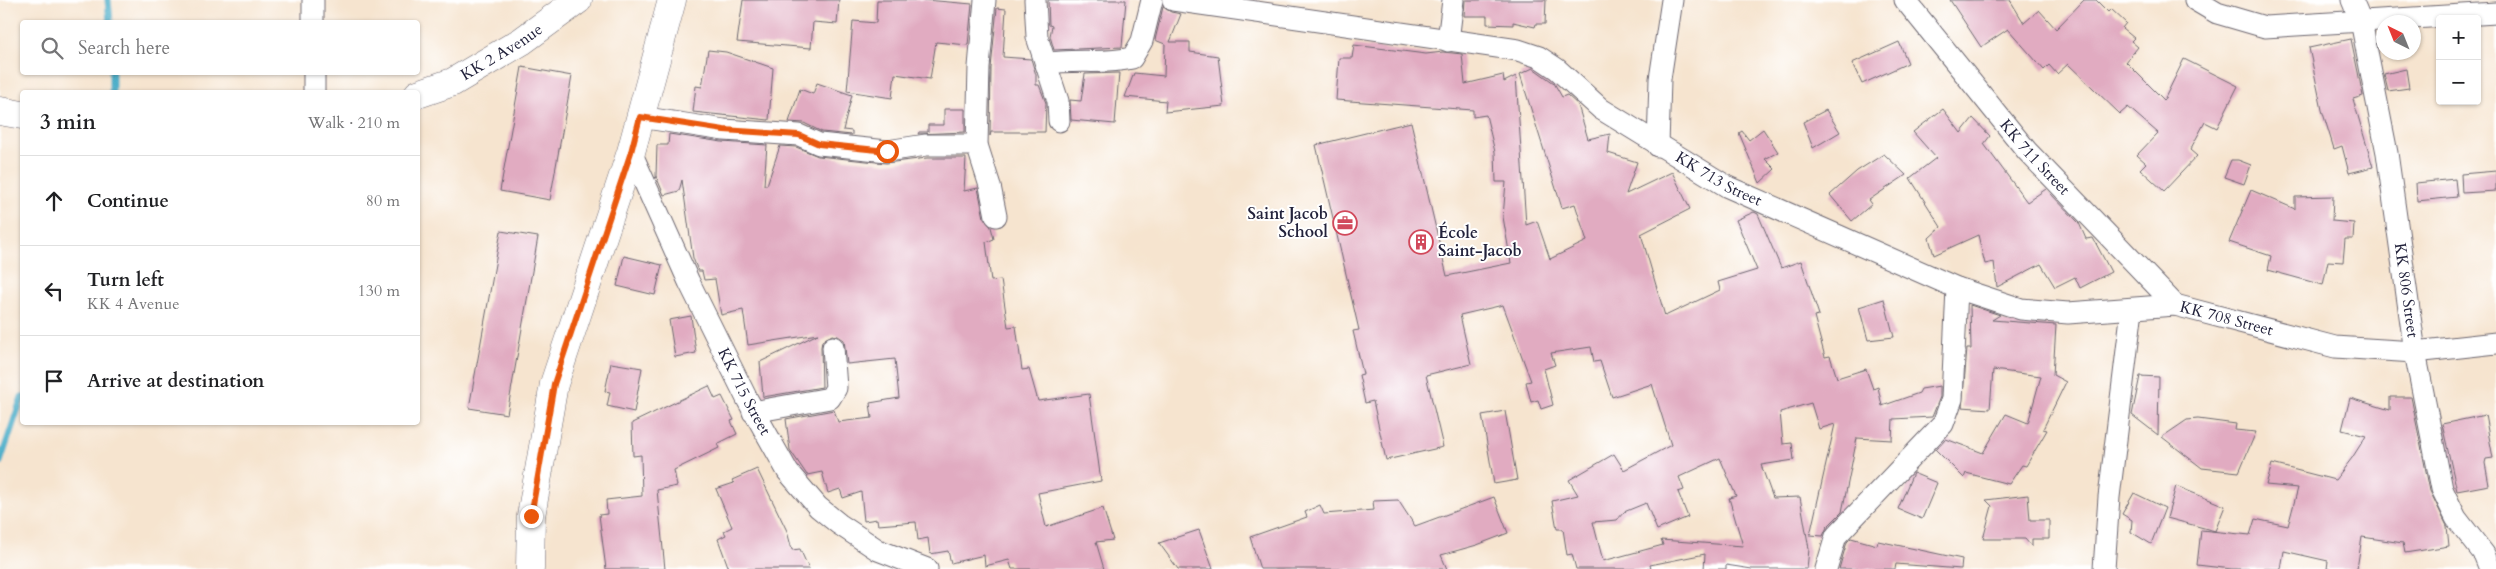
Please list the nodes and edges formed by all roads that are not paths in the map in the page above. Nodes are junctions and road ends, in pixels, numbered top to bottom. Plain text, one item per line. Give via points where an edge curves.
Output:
1 (313, 0) edge
2 (578, 0) edge
3 (672, 0) edge
4 (984, 0) edge
5 (1035, 0) edge
6 (1152, 0) edge
7 (1176, 0) edge
8 (1453, 0) edge
9 (1672, 0) edge
10 (1905, 0) edge
11 (2195, 0) edge
12 (2352, 0) edge
13 (2496, 13) edge
14 (313, 20) edge
15 (2361, 21) junction
16 (1448, 41) junction
17 (1046, 64) junction
18 (314, 75) edge
19 (314, 90) edge
20 (420, 93) edge
21 (0, 111) edge
22 (20, 115) edge
23 (640, 117) junction
24 (1059, 121) dead end
25 (977, 145) junction
26 (1658, 146) junction
27 (631, 152) junction
28 (996, 216) dead end
29 (1957, 288) junction
30 (2175, 305) junction
31 (2132, 309) junction
32 (2496, 342) edge
33 (833, 347) dead end
34 (2414, 352) junction
35 (753, 412) junction
36 (895, 564) edge
37 (530, 569) edge
38 (927, 569) edge
39 (1826, 569) edge
40 (2104, 569) edge
41 (2490, 569) edge

1 - 14 street
2 - 20 main road, KK 2 Avenue via 522,41 453,82
3 - 23 main road
4 - 25 street
5 - 17 street via 1038,37
6 - 17 street via 1142,41 1132,58 1118,61 1063,60
7 - 16 street, KK 713 Street
8 - 16 street
9 - 26 street via 1660,79
10 - 30 street, KK 711 Street via 2027,150
11 - 15 street via 2217,13 2265,27
12 - 15 street, KK 806 Street
13 - 15 street
15 - 34 street, KK 806 Street via 2387,153
16 - 26 street, KK 713 Street via 1518,50 1539,57 1601,109
17 - 24 street via 1058,101
18 - 19 street
21 - 22 main road
23 - 25 street via 724,130 799,135 819,144 887,151 926,145
23 - 27 main road
25 - 28 street
26 - 29 street, KK 713 Street via 1728,187
27 - 35 street, KK 715 Street via 689,282
27 - 37 main road via 554,384 531,516
29 - 31 street, KK 708 Street via 2021,309 2068,313
29 - 39 street via 1952,399 1943,424 1836,536
30 - 31 street, KK 708 Street
30 - 34 street, KK 708 Street via 2335,347
31 - 40 street via 2109,497
32 - 34 street, KK 708 Street
33 - 35 street via 836,388 830,398
34 - 41 street, KK 806 Street via 2442,489 2456,518 2484,554
35 - 36 street, KK 715 Street via 788,472 818,507
36 - 38 street, KK 715 Street

